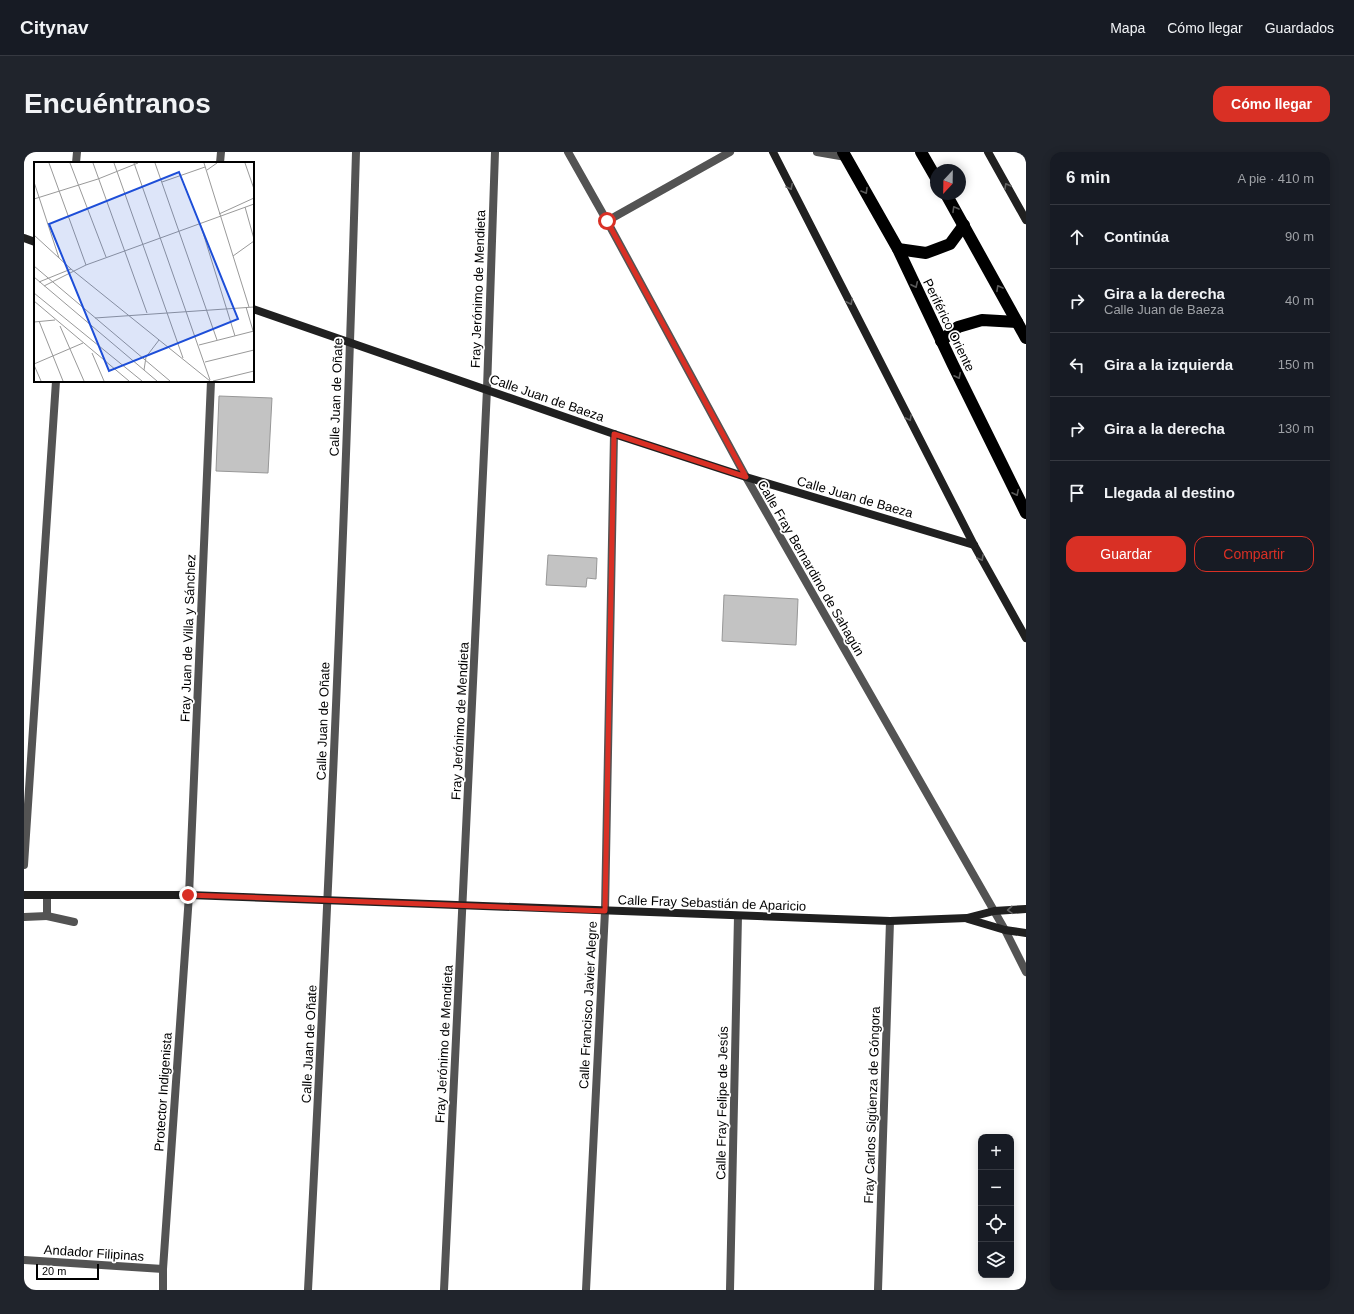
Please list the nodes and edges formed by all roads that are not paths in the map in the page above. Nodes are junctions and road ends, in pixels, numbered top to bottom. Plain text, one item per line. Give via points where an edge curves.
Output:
1 (77, 152) edge
2 (221, 152) edge
3 (356, 152) edge
4 (495, 152) edge
5 (568, 152) edge
6 (730, 152) edge
7 (773, 152) edge
8 (817, 152) edge
9 (921, 152) edge
10 (988, 152) edge
11 (844, 154) edge
12 (76, 162) edge
13 (220, 162) edge
14 (930, 168) edge
15 (949, 200) edge
16 (1026, 220) edge
17 (607, 221) junction
18 (964, 225) junction
19 (24, 238) edge
20 (34, 242) edge
21 (898, 249) junction
22 (254, 309) edge
23 (1017, 322) junction
24 (1026, 338) edge
25 (941, 341) junction
26 (350, 343) junction
27 (56, 382) edge
28 (211, 382) edge
29 (487, 389) junction
30 (614, 434) junction
31 (746, 477) junction
32 (1026, 513) edge
33 (974, 545) junction
34 (1026, 638) edge
35 (24, 865) edge
36 (24, 895) edge
37 (47, 895) junction
38 (188, 895) junction
39 (328, 900) junction
40 (463, 905) junction
41 (1026, 909) edge
42 (605, 911) junction
43 (994, 911) junction
44 (47, 916) junction
45 (738, 916) junction
46 (24, 917) edge
47 (967, 918) junction
48 (74, 922) dead end
49 (890, 922) junction
50 (1004, 930) junction
51 (1026, 933) edge
52 (1026, 972) edge
53 (24, 1260) edge
54 (164, 1269) junction
55 (163, 1290) edge
56 (308, 1290) edge
57 (444, 1290) edge
58 (586, 1290) edge
59 (730, 1290) edge
60 (878, 1290) edge

1 - 12 street
2 - 13 street
3 - 26 street, Calle Juan de Oñate
4 - 29 street, Fray Jerónimo de Mendieta
5 - 17 street, Calle Fray Bernardino de Sahagún
6 - 17 street
7 -> 33 street
8 - 11 street
9 - 14 highway
16 -> 10 street
11 -> 21 highway, Periférico Oriente
18 -> 15 highway
17 - 31 street, Calle Fray Bernardino de Sahagún
18 - 21 highway via 950,244 926,253
23 -> 18 highway
19 - 20 street
21 -> 25 highway, Periférico Oriente
22 - 26 street, Calle Juan de Baeza
23 - 24 highway
23 - 25 highway via 982,320 958,327
25 -> 32 highway, Periférico Oriente
26 - 29 street, Calle Juan de Baeza
26 - 39 street, Calle Juan de Oñate
27 - 35 street
28 - 38 street, Fray Juan de Villa y Sánchez
29 - 30 street, Calle Juan de Baeza
29 - 40 street, Fray Jerónimo de Mendieta
30 - 31 street, Calle Juan de Baeza
30 - 42 street, Calle Francisco Javier Alegre
31 - 33 street, Calle Juan de Baeza
31 - 43 street, Calle Fray Bernardino de Sahagún
33 -> 34 street
36 - 37 street, Calle Fray Sebastián de Aparicio
37 - 38 street, Calle Fray Sebastián de Aparicio
37 - 44 street
38 - 39 street, Calle Fray Sebastián de Aparicio
38 - 54 street, Protector Indigenista
39 - 40 street, Calle Fray Sebastián de Aparicio
39 - 56 street, Calle Juan de Oñate
40 - 42 street, Calle Fray Sebastián de Aparicio
40 - 57 street, Fray Jerónimo de Mendieta
41 -> 43 street, Calle Fray Sebastián de Aparicio
42 - 45 street, Calle Fray Sebastián de Aparicio
42 - 58 street, Calle Francisco Javier Alegre
43 - 47 street, Calle Fray Sebastián de Aparicio
43 - 50 street, Calle Fray Bernardino de Sahagún
44 - 46 street
44 - 48 street
45 - 49 street, Calle Fray Sebastián de Aparicio
45 - 59 street, Calle Fray Felipe de Jesús
47 - 49 street, Calle Fray Sebastián de Aparicio
47 - 50 street, Calle Fray Sebastián de Aparicio
49 - 60 street, Fray Carlos Sigüenza de Góngora
50 - 51 street, Calle Fray Sebastián de Aparicio
50 - 52 street, Calle Fray Bernardino de Sahagún
53 - 54 street, Andador Filipinas
54 - 55 street, Protector Indigenista

